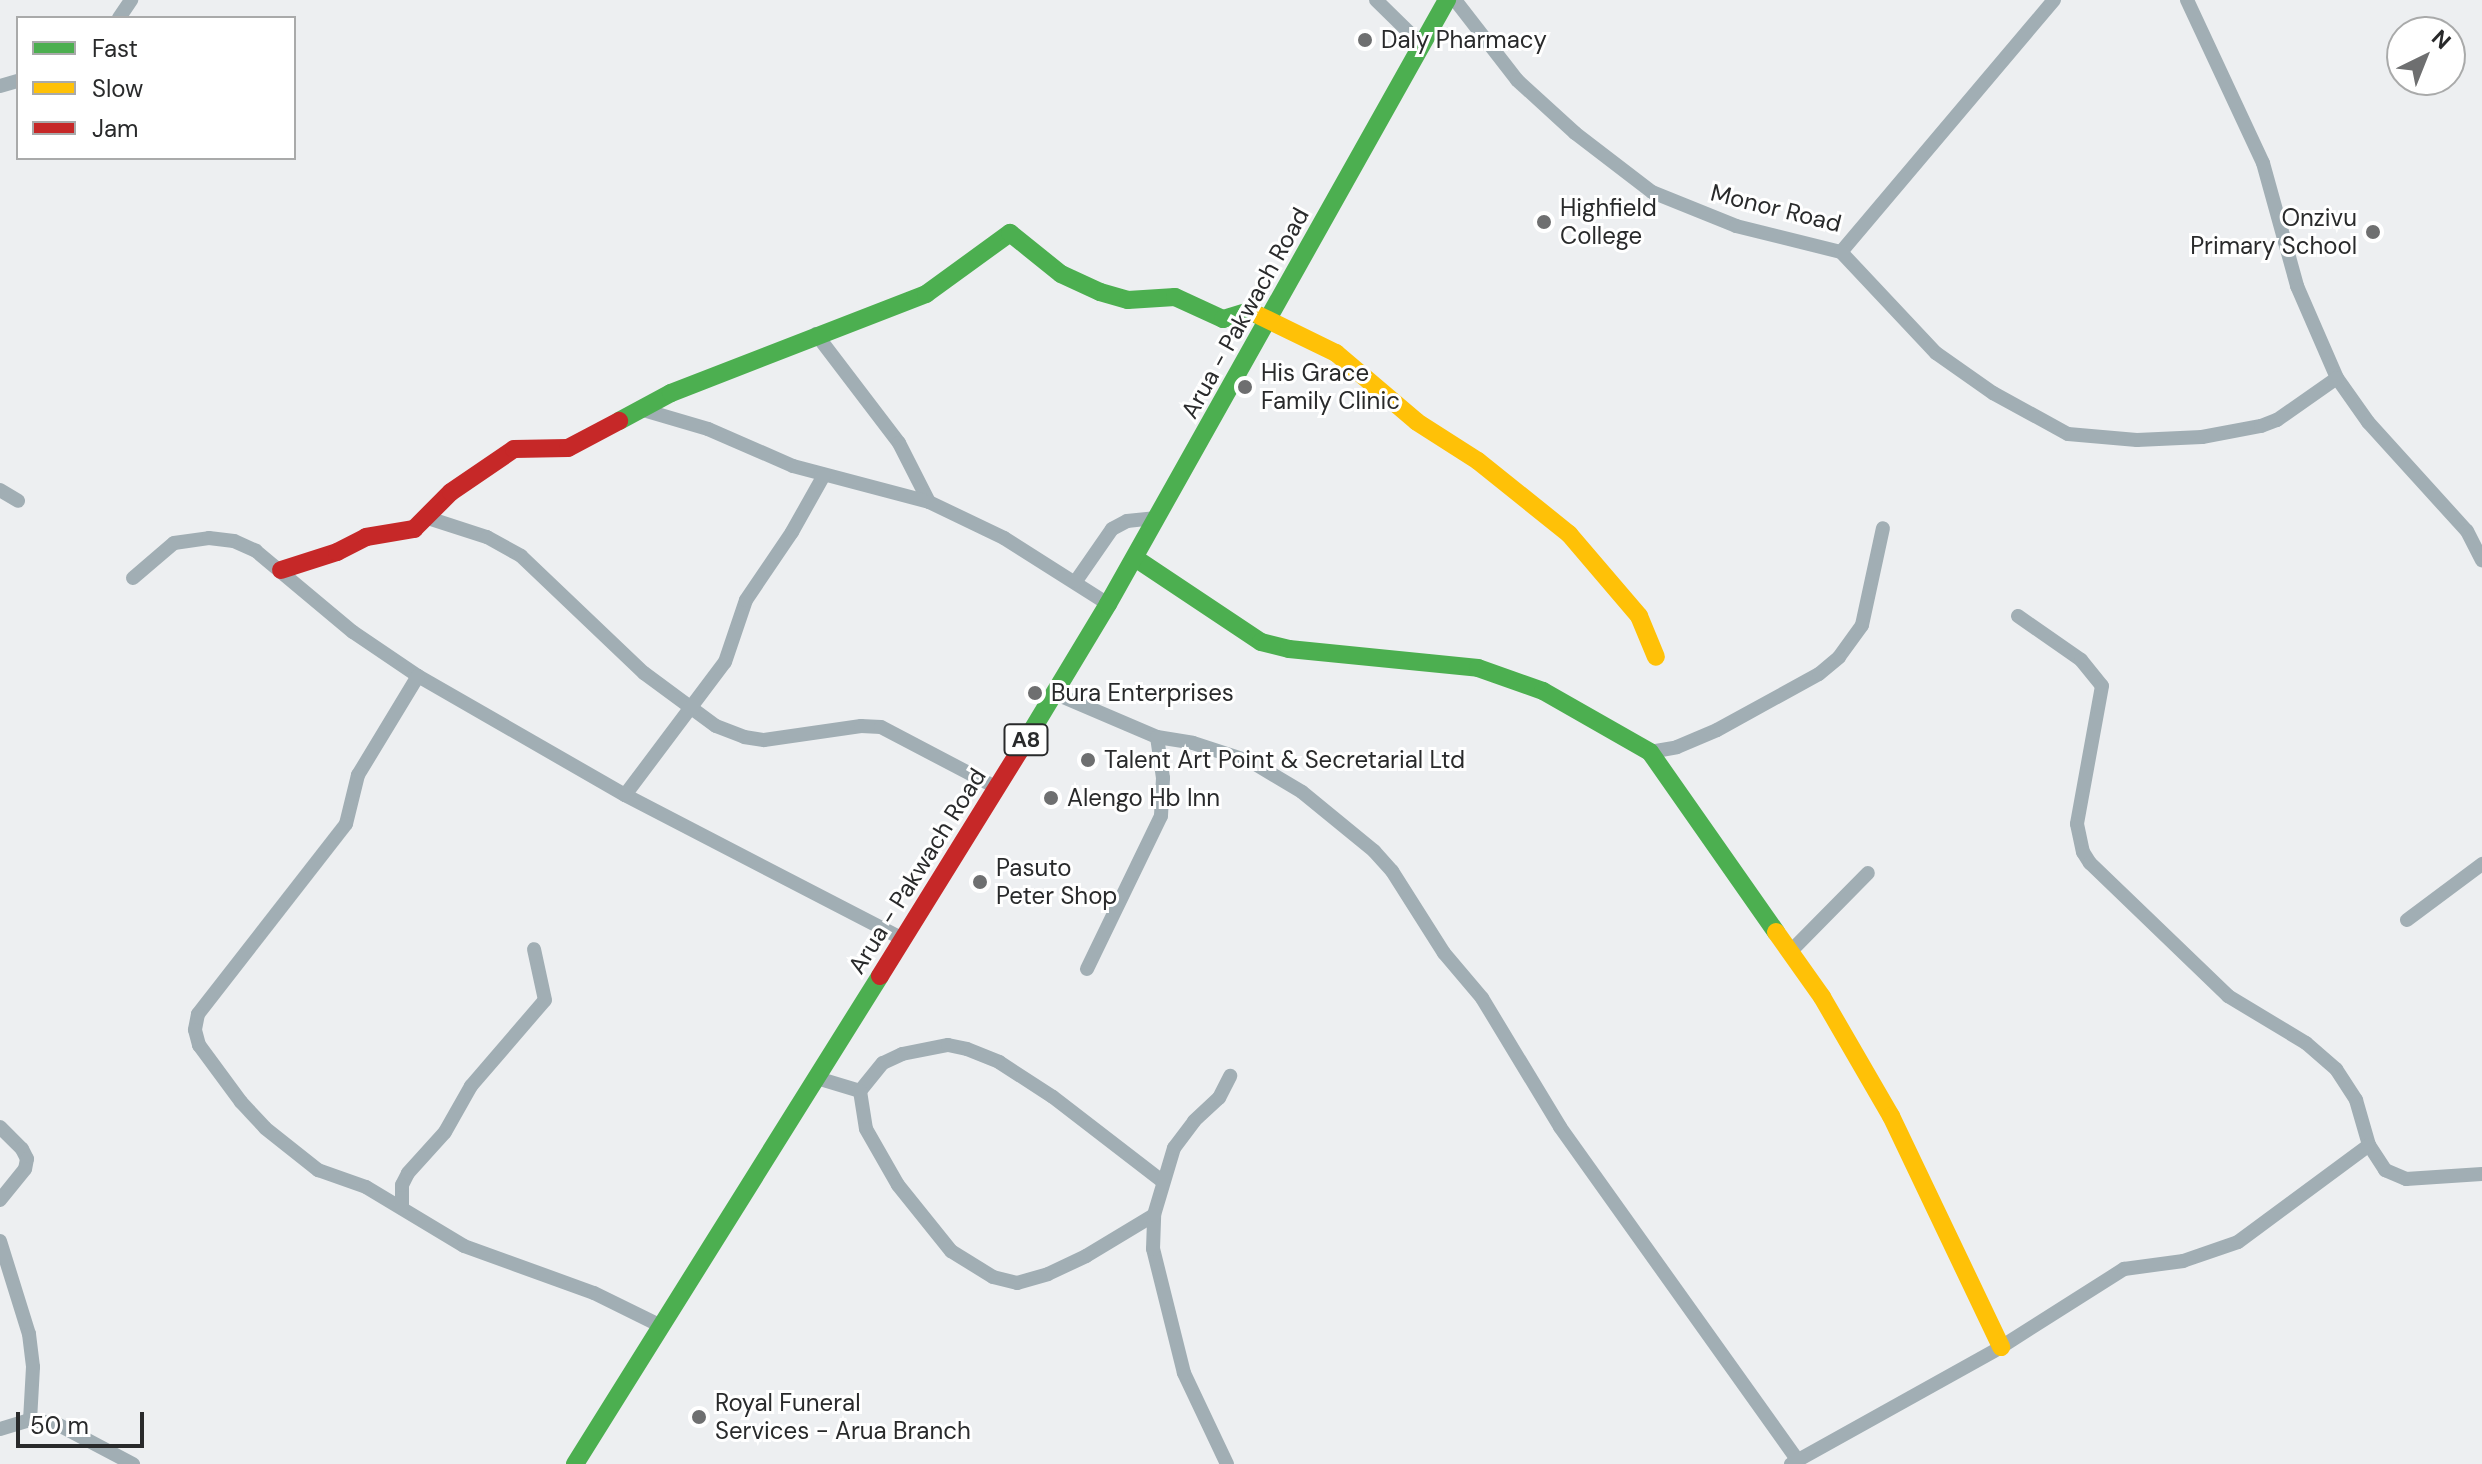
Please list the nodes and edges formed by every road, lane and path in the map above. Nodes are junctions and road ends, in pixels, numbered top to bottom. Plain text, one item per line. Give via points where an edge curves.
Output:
1 (1376, 0) edge
2 (1447, 0) edge
3 (1455, 0) edge
4 (2054, 0) edge
5 (2187, 0) edge
6 (1422, 45) junction
7 (1841, 252) junction
8 (1268, 320) junction
9 (816, 334) junction
10 (2337, 378) junction
11 (640, 409) junction
12 (824, 475) junction
13 (0, 490) edge
14 (18, 501) dead end
15 (929, 502) junction
16 (428, 518) junction
17 (1157, 518) junction
18 (1883, 528) dead end
19 (1135, 558) junction
20 (2482, 560) edge
21 (281, 570) junction
22 (133, 578) dead end
23 (1076, 581) junction
24 (1108, 604) junction
25 (2018, 616) dead end
26 (1656, 657) dead end
27 (418, 676) junction
28 (1054, 693) junction
29 (689, 708) junction
30 (1157, 737) junction
31 (1650, 752) junction
32 (997, 788) junction
33 (625, 795) junction
34 (2482, 864) edge
35 (1868, 873) dead end
36 (2407, 920) dead end
37 (903, 939) junction
38 (534, 949) dead end
39 (1792, 950) junction
40 (1087, 969) dead end
41 (1230, 1076) dead end
42 (817, 1078) junction
43 (860, 1091) junction
44 (0, 1127) edge
45 (2369, 1145) junction
46 (2482, 1174) edge
47 (1162, 1181) junction
48 (0, 1200) edge
49 (402, 1208) junction
50 (1154, 1215) junction
51 (0, 1241) edge
52 (661, 1326) junction
53 (2001, 1347) junction
54 (30, 1420) junction
55 (0, 1429) edge
56 (1793, 1461) edge
57 (131, 1463) edge
58 (575, 1464) edge
59 (1227, 1464) edge

1 - 6 street
2 - 6 street, Arua - Pakwach Road / A8
3 - 7 street, Monor Road via 1517,80 1652,192 1736,226
4 - 7 street, Monor Road
5 - 10 street via 2254,140 2297,286
6 - 8 street, Arua - Pakwach Road / A8
7 - 10 street via 1936,353 1993,393 2068,434 2137,440 2202,437 2261,426
8 - 9 street via 1250,311 1223,319 1171,296 1128,300 1100,292 1061,274 1010,233 926,294
8 - 17 street, Arua - Pakwach Road / A8
8 - 26 street via 1336,353 1417,422 1478,461 1569,534 1639,616
9 - 11 street
9 - 15 street via 899,443
10 - 20 street via 2403,464 2467,531
11 - 12 street via 708,429
11 - 16 street via 568,448 510,450 451,492
12 - 15 street
12 - 29 street via 746,600 729,656
13 - 14 street
15 - 23 street
16 - 21 street via 403,533 376,534
16 - 29 street via 487,537 521,556 644,673
17 - 19 street, Arua - Pakwach Road / A8
17 - 23 street via 1127,521 1112,529
18 - 31 street via 1862,625 1839,657 1819,674 1717,730
19 - 24 street, Arua - Pakwach Road / A8
19 - 31 street via 1261,642 1478,668 1543,691
21 - 22 street via 234,541 209,538 174,543
21 - 27 street via 353,632
23 - 24 street
24 - 28 street, Arua - Pakwach Road / A8
25 - 45 street via 2081,660 2102,686 2077,818 2083,852 2107,882 2228,996 2306,1043 2336,1069 2356,1100
27 - 33 street
27 - 49 street via 358,775 346,824 249,945 198,1014 195,1027 199,1045 220,1076 265,1128 318,1170 366,1187
28 - 30 street
28 - 32 street, Arua - Pakwach Road / A8
29 - 32 street via 729,732 764,740 861,726 891,729
29 - 33 street
30 - 40 street via 1161,816
30 - 56 street via 1235,755 1272,773 1340,822 1392,871 1444,953 1482,998 1560,1127
31 - 39 street
32 - 37 street, Arua - Pakwach Road / A8
33 - 37 street
34 - 36 street
35 - 39 street
37 - 42 street, Arua - Pakwach Road / A8
38 - 49 street via 545,1000 471,1086 445,1132 408,1173
39 - 53 street via 1891,1116
41 - 47 street via 1219,1098 1179,1140
42 - 43 street
42 - 52 street, Arua - Pakwach Road / A8
43 - 47 street via 883,1063 902,1054 948,1045 967,1049 999,1062 1053,1097
43 - 50 street via 866,1129 898,1185 951,1251 993,1277 1017,1283 1048,1274
44 - 48 street via 27,1159
45 - 46 street via 2378,1162 2397,1177
45 - 53 street via 2238,1242 2183,1261 2124,1269
47 - 50 street
49 - 52 street via 464,1246 594,1293
50 - 59 street via 1158,1276 1184,1373
51 - 54 street via 29,1334
52 - 58 street, Arua - Pakwach Road / A8
53 - 56 street
54 - 55 street
54 - 57 street via 64,1426

